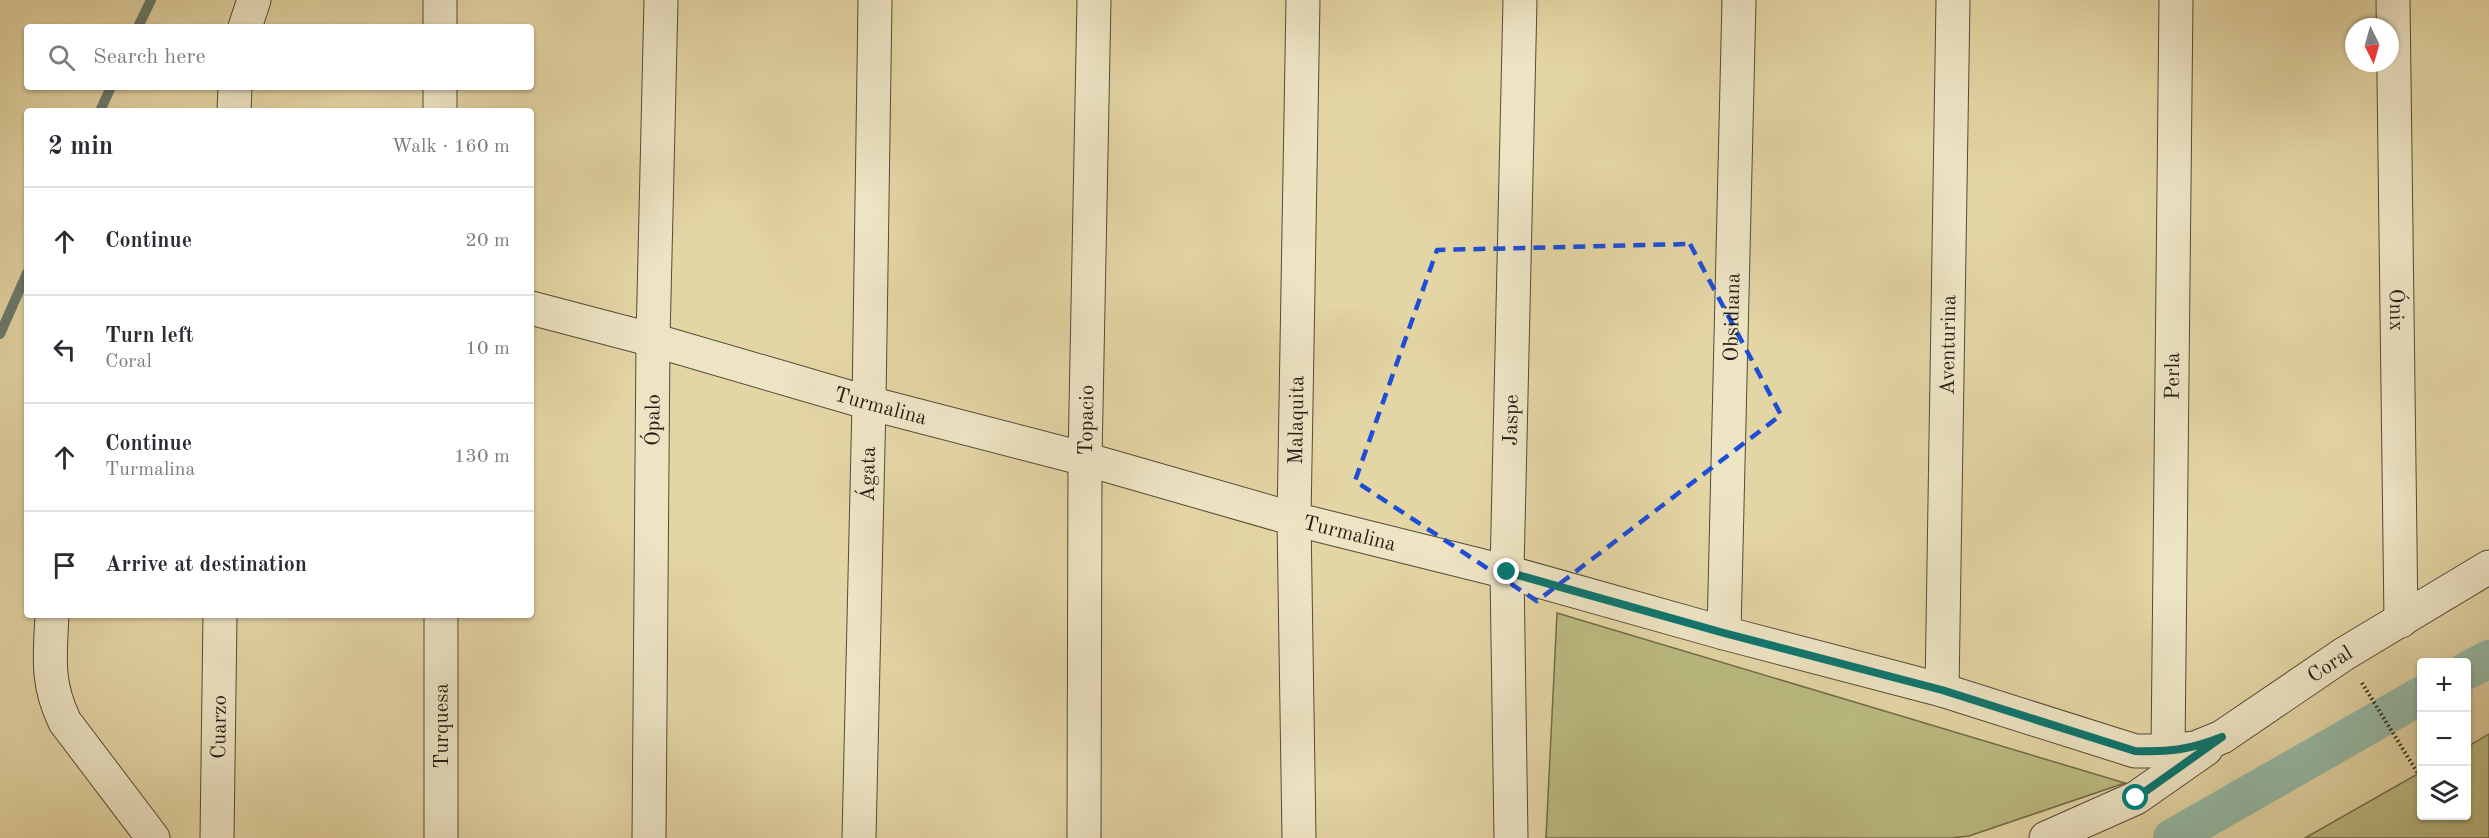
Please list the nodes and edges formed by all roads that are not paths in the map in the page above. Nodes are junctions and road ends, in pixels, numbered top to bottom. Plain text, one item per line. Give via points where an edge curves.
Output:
1 (254, 0) edge
2 (440, 0) edge
3 (661, 0) edge
4 (875, 0) edge
5 (1094, 0) edge
6 (1303, 0) edge
7 (1520, 0) edge
8 (1739, 0) edge
9 (1953, 0) edge
10 (2176, 0) edge
11 (2393, 0) edge
12 (246, 24) edge
13 (440, 24) edge
14 (235, 90) edge
15 (440, 90) edge
16 (234, 108) edge
17 (440, 108) edge
18 (534, 309) edge
19 (653, 340) junction
20 (869, 403) junction
21 (1085, 459) junction
22 (1294, 519) junction
23 (2489, 567) edge
24 (1507, 572) junction
25 (52, 618) edge
26 (220, 618) edge
27 (441, 618) edge
28 (2401, 621) junction
29 (1724, 633) junction
30 (1942, 690) junction
31 (2222, 737) junction
32 (2168, 752) junction
33 (153, 838) edge
34 (217, 838) edge
35 (441, 838) edge
36 (649, 838) edge
37 (859, 838) edge
38 (1084, 838) edge
39 (1299, 838) edge
40 (1511, 838) edge
41 (2046, 838) edge

1 - 12 street
2 - 13 street
3 - 19 street, Ópalo
4 - 20 street, Ágata
5 - 21 street, Topacio
6 - 22 street, Malaquita
7 - 24 street, Jaspe
8 - 29 street, Obsidiana
9 - 30 street, Aventurina
10 - 32 street, Perla
11 - 28 street, Ónix
14 - 16 street
15 - 17 street
18 - 19 street, Turmalina
19 - 20 street, Turmalina
19 - 36 street, Ópalo
20 - 21 street, Turmalina
20 - 37 street, Ágata
21 - 22 street, Turmalina
21 - 38 street, Topacio
22 - 24 street, Turmalina
22 - 39 street, Malaquita
23 - 28 street, Coral
24 - 29 street, Turmalina
24 - 40 street, Jaspe
25 - 33 street via 50,676 55,702 65,722
26 - 34 street, Cuarzo
27 - 35 street, Turquesa
28 - 31 street, Coral via 2344,654
29 - 30 street, Turmalina
30 - 32 street, Turmalina via 2135,751
31 - 32 street, Coral via 2195,748
31 - 41 street via 2136,798

